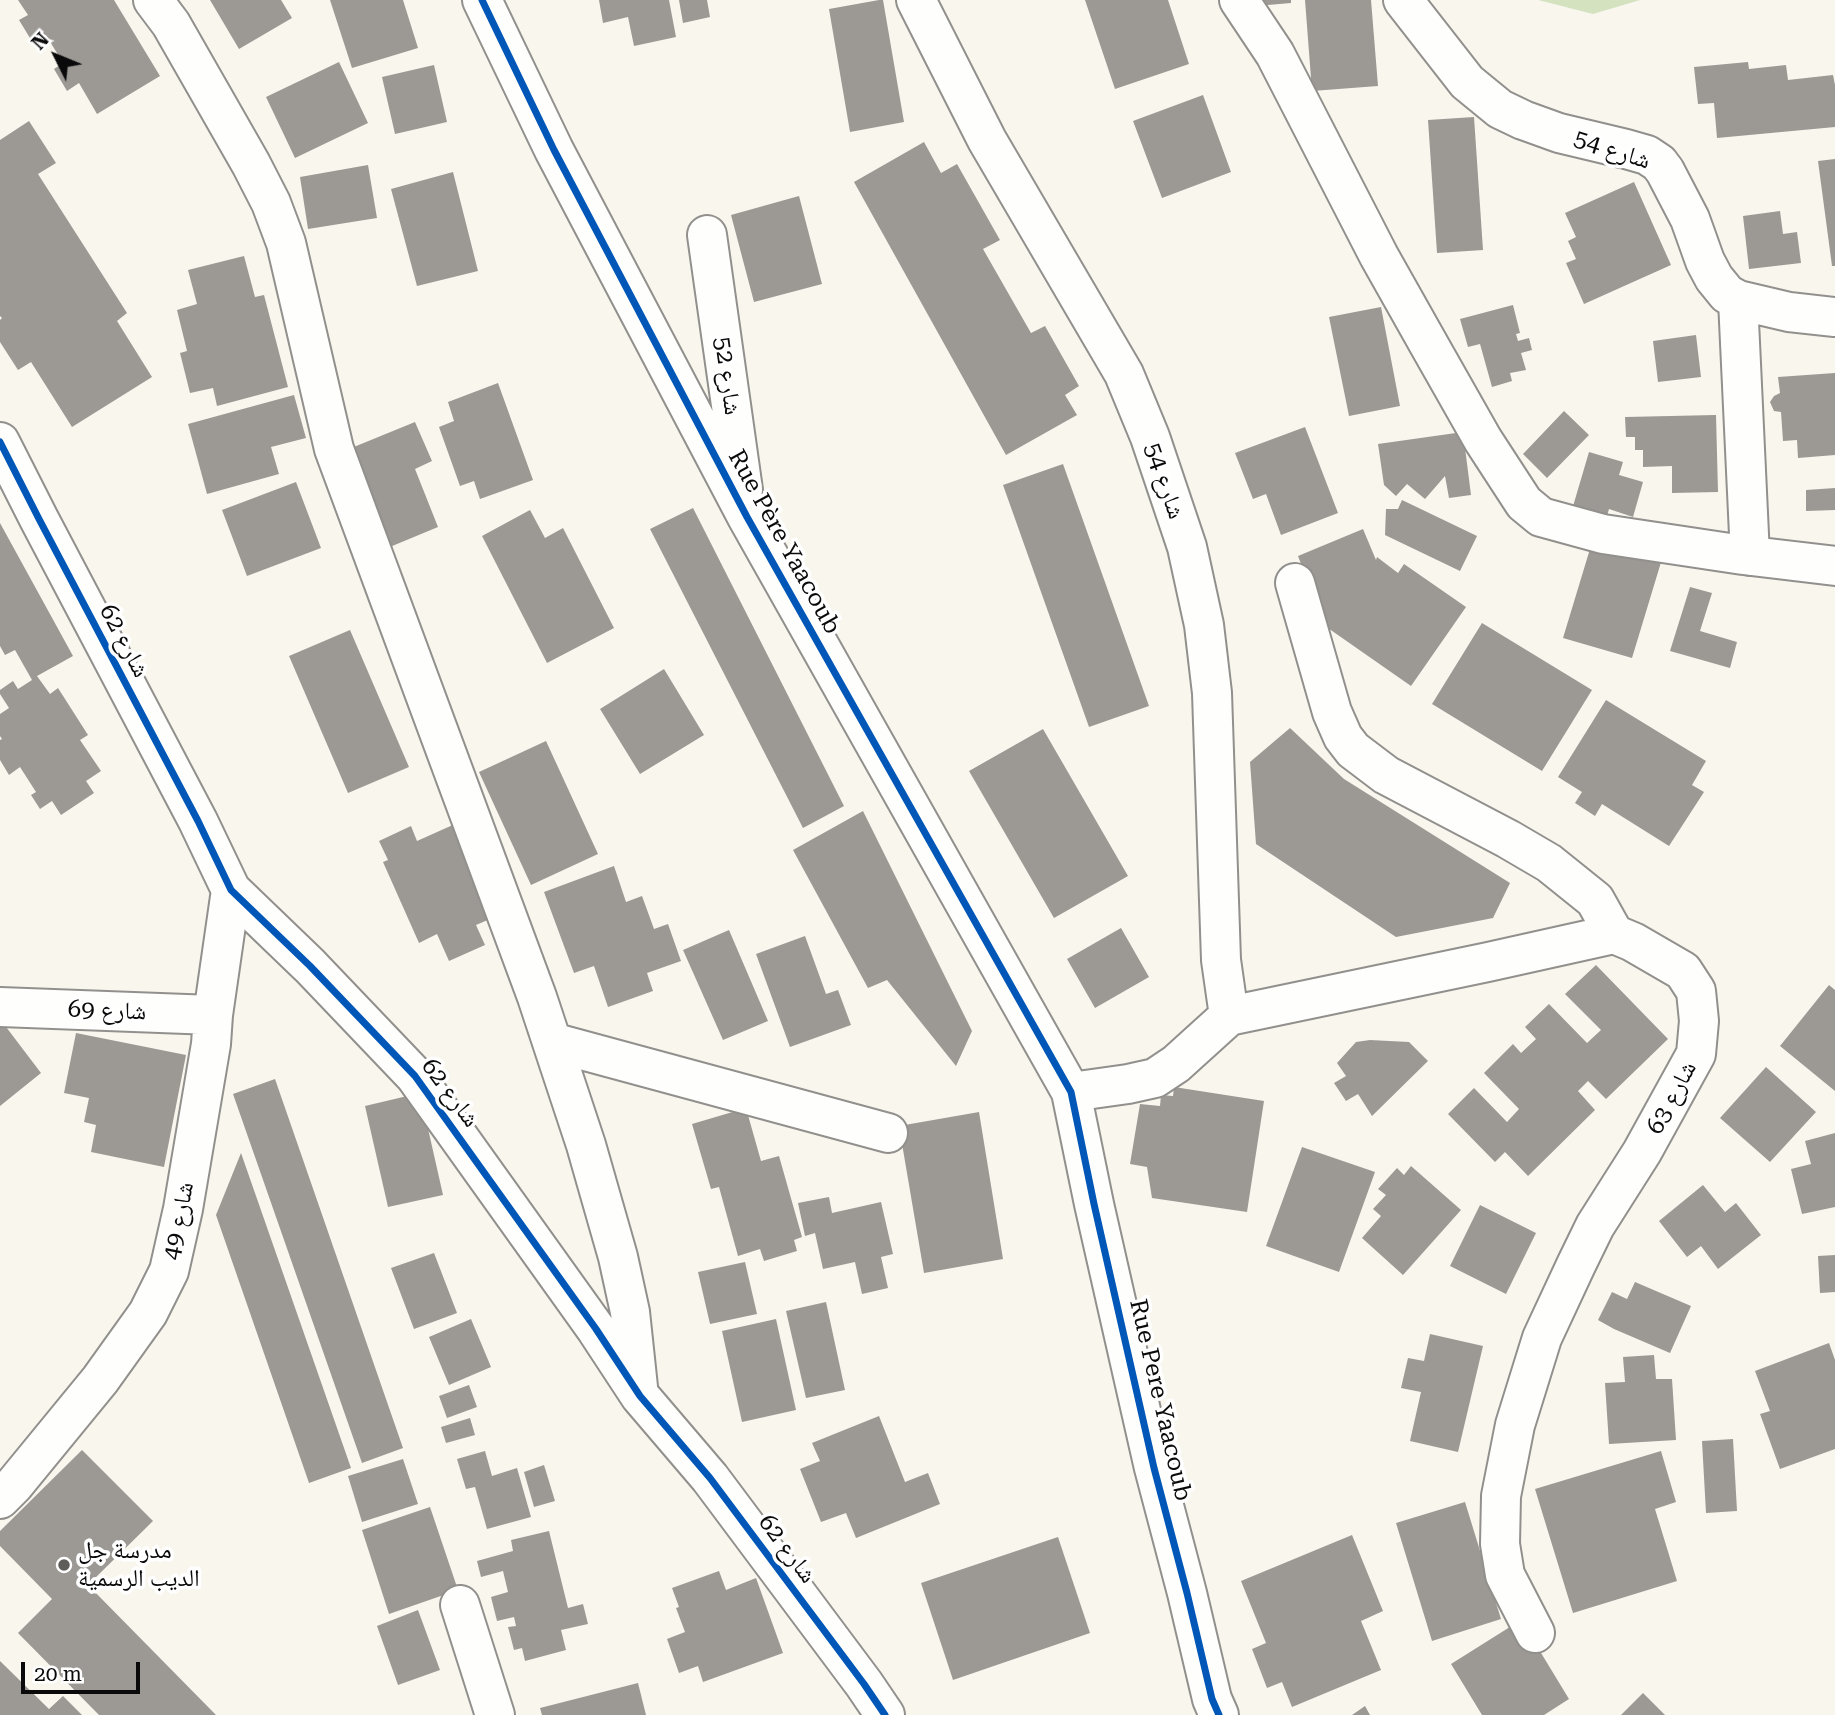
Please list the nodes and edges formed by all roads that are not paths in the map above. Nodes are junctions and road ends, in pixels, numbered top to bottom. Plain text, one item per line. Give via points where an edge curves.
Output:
1 (153, 0) edge
2 (482, 0) edge
3 (916, 0) edge
4 (1240, 0) edge
5 (1403, 0) edge
6 (707, 235) dead end
7 (1738, 300) junction
8 (1835, 317) edge
9 (0, 442) edge
10 (747, 517) junction
11 (1750, 556) junction
12 (1835, 566) edge
13 (1295, 583) dead end
14 (230, 890) junction
15 (1614, 934) junction
16 (0, 1006) edge
17 (213, 1015) junction
18 (1229, 1016) junction
19 (552, 1042) junction
20 (1071, 1092) junction
21 (888, 1133) dead end
22 (639, 1396) junction
23 (0, 1499) edge
24 (460, 1605) dead end
25 (1535, 1633) dead end
26 (495, 1715) edge
27 (885, 1715) edge
28 (1219, 1715) edge

1 - 19 street via 171,24 271,203 286,243 334,449
2 - 10 street, Rue Père Yaacoub via 554,150
3 - 18 street, شارع 54 via 987,140 1124,374 1187,547 1204,625 1212,693 1221,960
4 - 11 street via 1275,54 1379,256 1524,503 1541,517 1603,534
5 - 7 street, شارع 54 via 1467,82 1500,109 1559,133 1647,155 1659,163 1690,219 1714,278
6 - 10 street, شارع 52
7 - 8 street
7 - 11 street
9 - 14 street, شارع 62
10 - 20 street, Rue Père Yaacoub
11 - 12 street
13 - 15 street via 1332,712 1353,750 1386,775 1549,863 1595,900
14 - 17 street, شارع 49
14 - 22 street, شارع 62 via 415,1076
15 - 18 street
15 - 25 street, شارع 63 via 1684,971 1696,991 1696,1054 1585,1246 1542,1338 1515,1425 1500,1496 1500,1544 1505,1575
16 - 17 street, شارع 69
17 - 23 street, شارع 49 via 212,1044 169,1271 148,1313 100,1380
18 - 20 street via 1155,1078
19 - 21 street
19 - 22 street via 618,1257 630,1312
20 - 28 street, Rue Pere Yaacoub via 1154,1468
22 - 27 street, شارع 62 via 710,1478
24 - 26 street

